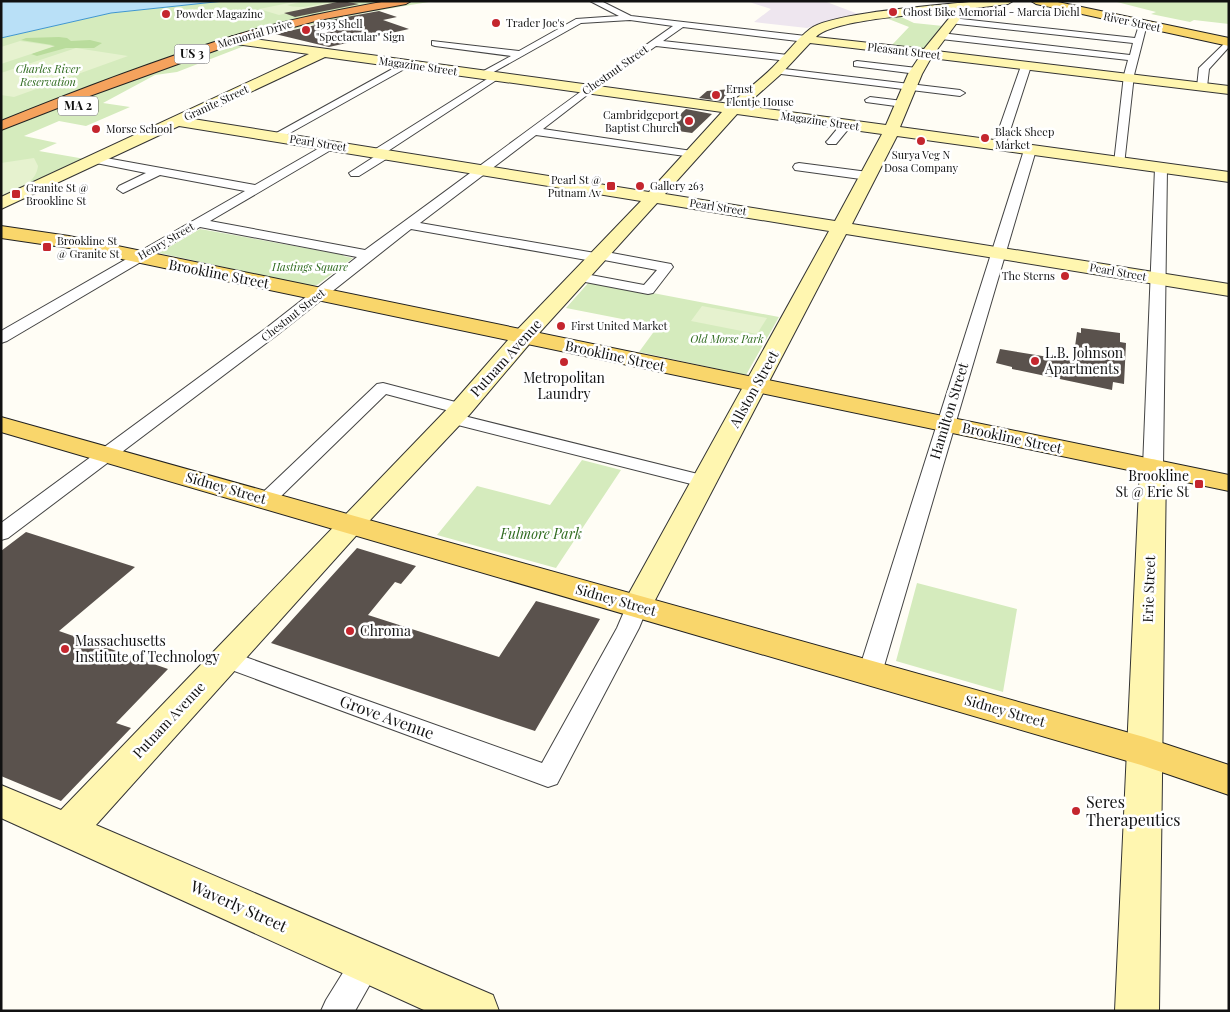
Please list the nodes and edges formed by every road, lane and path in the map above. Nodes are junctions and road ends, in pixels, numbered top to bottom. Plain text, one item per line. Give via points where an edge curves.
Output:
1 (406, 1) edge
2 (594, 1) edge
3 (1008, 1) edge
4 (1036, 1) edge
5 (964, 6) junction
6 (630, 18) junction
7 (1144, 18) junction
8 (952, 21) junction
9 (680, 25) junction
10 (941, 36) junction
11 (806, 39) junction
12 (232, 40) junction
13 (1138, 41) junction
14 (1229, 42) edge
15 (435, 43) dead end
16 (654, 43) junction
17 (322, 53) junction
18 (928, 53) junction
19 (520, 54) junction
20 (788, 58) junction
21 (1133, 58) junction
22 (857, 64) dead end
23 (405, 65) junction
24 (1026, 66) junction
25 (151, 69) junction
26 (776, 71) junction
27 (917, 71) junction
28 (489, 76) junction
29 (1129, 78) junction
30 (110, 84) junction
31 (908, 87) junction
32 (1202, 87) junction
33 (588, 90) junction
34 (1229, 90) edge
35 (960, 93) dead end
36 (870, 100) dead end
37 (903, 104) junction
38 (732, 110) junction
39 (1, 120) edge
40 (177, 121) junction
41 (846, 125) junction
42 (1, 126) edge
43 (1, 131) edge
44 (534, 131) junction
45 (892, 131) junction
46 (276, 136) junction
47 (1, 137) edge
48 (832, 142) dead end
49 (332, 145) junction
50 (999, 146) junction
51 (1030, 150) junction
52 (383, 153) junction
53 (692, 154) junction
54 (95, 160) junction
55 (1120, 162) junction
56 (799, 167) dead end
57 (1161, 168) junction
58 (483, 170) junction
59 (157, 172) junction
60 (355, 173) dead end
61 (868, 176) junction
62 (1229, 177) edge
63 (123, 189) dead end
64 (256, 189) junction
65 (653, 197) junction
66 (1, 204) edge
67 (198, 223) junction
68 (409, 225) junction
69 (841, 227) junction
70 (1, 232) edge
71 (998, 252) junction
72 (368, 255) junction
73 (139, 257) junction
74 (600, 257) junction
75 (580, 277) junction
76 (1158, 279) junction
77 (1229, 290) edge
78 (320, 294) junction
79 (523, 337) junction
80 (1, 338) edge
81 (757, 385) junction
82 (456, 414) junction
83 (1, 424) edge
84 (945, 424) junction
85 (106, 454) junction
86 (1153, 467) junction
87 (703, 481) junction
88 (1229, 483) edge
89 (266, 500) junction
90 (352, 524) junction
91 (1, 533) edge
92 (637, 606) junction
93 (226, 659) junction
94 (870, 673) junction
95 (1144, 751) junction
96 (548, 776) joint
97 (1229, 780) edge
98 (1, 801) edge
99 (67, 830) junction
100 (368, 962) junction
101 (337, 1011) edge
102 (477, 1011) edge
103 (1137, 1011) edge

1 - 12 highway, Memorial Drive / US 3 via 322,16
2 - 6 street
3 - 5 street, Putnam Avenue
4 - 7 main road, River Street via 1124,20
5 - 8 street, Allston Street
5 - 11 street, Putnam Avenue via 848,21 825,26
6 - 9 street, Pleasant Street
6 - 19 street, Pleasant Street via 579,21
7 - 13 street
7 - 14 main road, River Street
8 - 10 street, Allston Street
8 - 13 street
9 - 11 street, Pleasant Street
9 - 16 street, Chestnut Street
10 - 18 street, Allston Street
10 - 21 street
11 - 18 street, Pleasant Street
11 - 20 street, Putnam Avenue
12 - 17 street, Magazine Street
12 - 25 highway, Memorial Drive / US 3
13 - 21 street
14 - 32 street via 1204,68
15 - 19 street
16 - 20 street
16 - 33 street, Chestnut Street
17 - 23 street, Magazine Street
17 - 40 street, Granite Street
18 - 24 street, Pleasant Street
18 - 27 street, Allston Street
19 - 28 street
20 - 26 street, Putnam Avenue
21 - 29 street
22 - 27 street
23 - 28 street, Magazine Street
23 - 46 street
24 - 29 street, Pleasant Street
24 - 50 street
25 - 30 highway, Memorial Drive / US 3
25 - 39 highway, MA 2 via 78,90
25 - 47 highway, MA 2 via 109,92
26 - 31 street
26 - 38 street, Putnam Avenue
27 - 31 street, Allston Street
28 - 33 street, Magazine Street
28 - 52 street
29 - 32 street, Pleasant Street
29 - 55 street
30 - 42 highway, Memorial Drive / US 3
30 - 43 highway, Memorial Drive / US 3
31 - 35 street
31 - 37 street, Allston Street
32 - 34 street, Pleasant Street
33 - 38 street, Magazine Street
33 - 44 street, Chestnut Street
36 - 37 street
37 - 45 street, Allston Street
38 - 41 street, Magazine Street
38 - 53 street, Putnam Avenue
40 - 46 street, Pearl Street
40 - 54 street, Granite Street
41 - 45 street, Magazine Street
41 - 48 street
44 - 53 street
44 - 58 street, Chestnut Street
45 - 50 street, Magazine Street
45 - 61 street, Allston Street
46 - 49 street, Pearl Street
49 - 52 street, Pearl Street
49 - 64 street, Henry Street
50 - 51 street, Magazine Street
51 - 55 street, Magazine Street
51 - 71 street, Hamilton Street
52 - 58 street, Pearl Street
52 - 60 street
53 - 65 street, Putnam Avenue
54 - 59 street
54 - 66 street, Granite Street
55 - 57 street, Magazine Street
56 - 61 street
57 - 62 street, Magazine Street
57 - 76 street, Erie Street
58 - 65 street, Pearl Street
58 - 68 street, Chestnut Street
59 - 63 street
59 - 64 street
61 - 69 street, Allston Street
64 - 67 street, Henry Street
65 - 69 street, Pearl Street
65 - 74 street, Putnam Avenue
67 - 72 street
67 - 73 street, Henry Street
68 - 72 street, Chestnut Street
68 - 74 street
69 - 71 street, Pearl Street
69 - 81 street, Allston Street
70 - 73 main road, Brookline Street
71 - 76 street, Pearl Street
71 - 84 street, Hamilton Street
72 - 78 street, Chestnut Street
73 - 78 main road, Brookline Street
73 - 80 street, Henry Street
74 - 75 street, Putnam Avenue
74 - 75 street via 666,267 648,290
75 - 79 street, Putnam Avenue
76 - 77 street, Pearl Street
76 - 86 street, Erie Street
78 - 79 main road, Brookline Street
78 - 85 street, Chestnut Street
79 - 81 main road, Brookline Street
79 - 82 street, Putnam Avenue
81 - 84 main road, Brookline Street
81 - 87 street, Allston Street
82 - 87 street
82 - 89 street via 384,388
82 - 90 street, Putnam Avenue
83 - 85 main road, Sidney Street
84 - 86 main road, Brookline Street
84 - 94 street, Hamilton Street
85 - 89 main road, Sidney Street
85 - 91 street, Chestnut Street
86 - 88 main road, Brookline Street
86 - 95 street, Erie Street
87 - 92 street, Allston Street
89 - 90 main road, Sidney Street
90 - 92 main road, Sidney Street
90 - 93 street, Putnam Avenue
92 - 94 main road, Sidney Street
92 - 96 street, Allston Street
93 - 96 street, Grove Avenue
93 - 99 street, Putnam Avenue
94 - 95 main road, Sidney Street
95 - 97 main road, Sidney Street
95 - 103 street, Erie Street
98 - 99 street, Waverly Street
99 - 100 street, Waverly Street
100 - 101 street
100 - 102 street, Waverly Street

